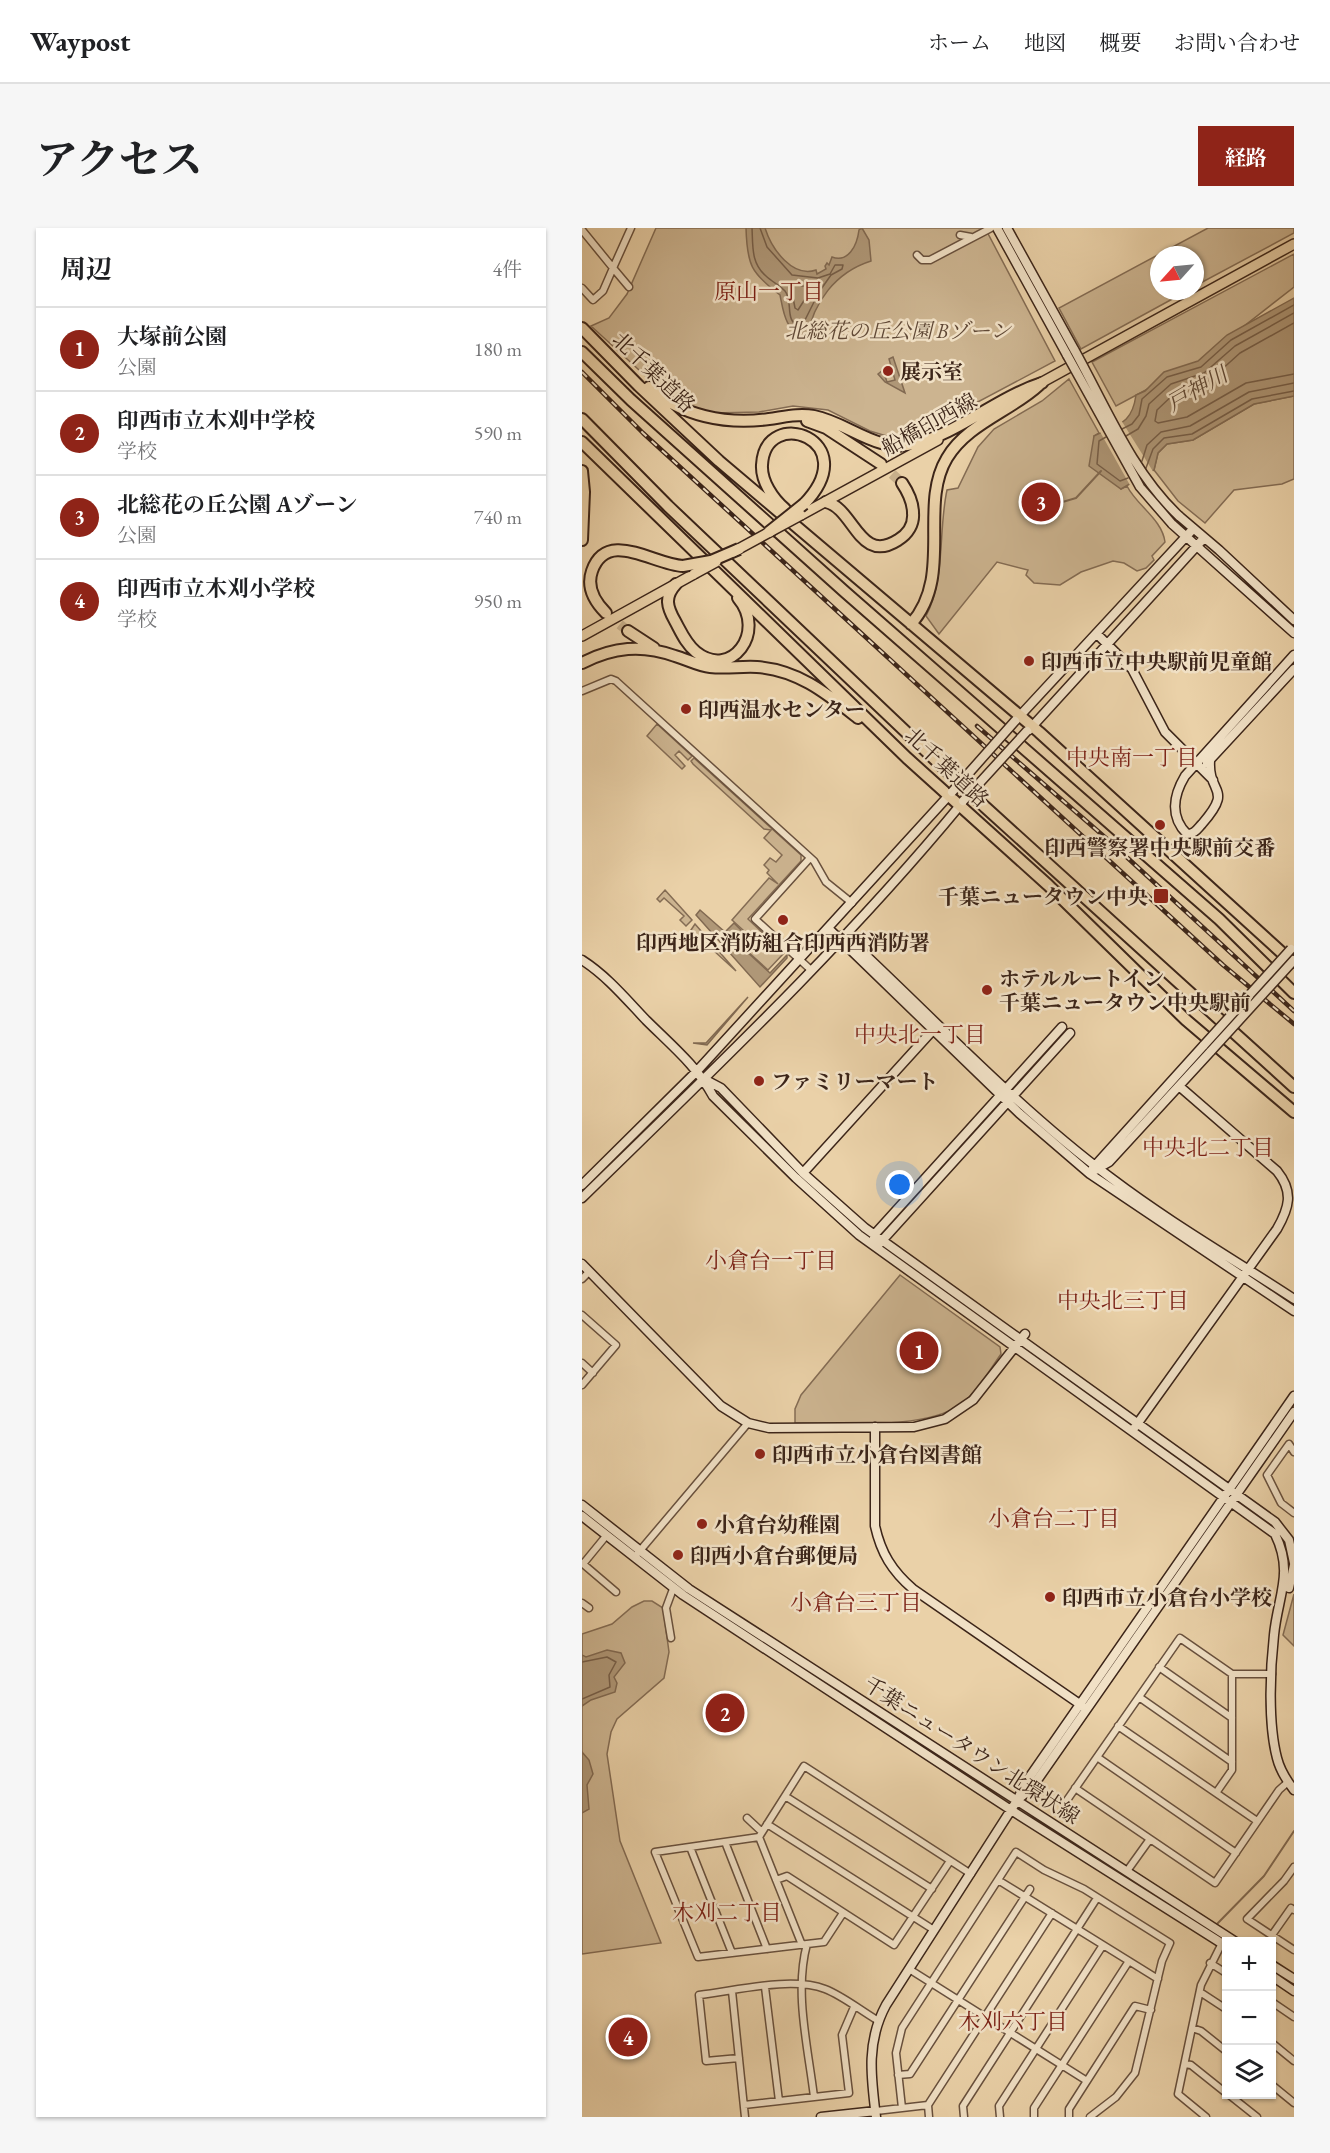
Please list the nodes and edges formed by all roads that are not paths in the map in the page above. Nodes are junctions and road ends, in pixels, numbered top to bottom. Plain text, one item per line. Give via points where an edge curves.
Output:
1 (631, 228) edge
2 (991, 228) edge
3 (997, 228) edge
4 (1007, 228) edge
5 (582, 230) edge
6 (960, 235) dead end
7 (975, 237) junction
8 (1294, 244) edge
9 (917, 255) dead end
10 (613, 268) junction
11 (629, 287) dead end
12 (582, 288) edge
13 (582, 327) edge
14 (582, 352) edge
15 (1071, 353) junction
16 (1042, 383) junction
17 (582, 419) edge
18 (768, 419) junction
19 (582, 442) edge
20 (881, 464) tunnel mouth
21 (582, 471) edge
22 (902, 483) tunnel mouth
23 (826, 502) junction
24 (658, 515) junction
25 (1193, 529) junction
26 (769, 532) junction
27 (1185, 537) junction
28 (1204, 538) junction
29 (582, 540) edge
30 (1196, 547) junction
31 (739, 549) junction
32 (676, 584) junction
33 (872, 590) junction
34 (606, 613) tunnel mouth
35 (1294, 620) edge
36 (911, 624) junction
37 (628, 631) tunnel mouth
38 (1294, 633) edge
39 (1097, 634) junction
40 (582, 636) edge
41 (1108, 644) junction
42 (657, 650) junction
43 (1294, 656) edge
44 (582, 663) edge
45 (1294, 669) edge
46 (582, 691) edge
47 (1018, 718) junction
48 (1030, 729) junction
49 (907, 758) junction
50 (1210, 761) junction
51 (1195, 764) junction
52 (1215, 781) junction
53 (950, 794) junction
54 (961, 804) junction
55 (810, 858) junction
56 (852, 903) junction
57 (828, 928) junction
58 (841, 939) junction
59 (1292, 948) edge
60 (799, 959) junction
61 (582, 960) edge
62 (1294, 962) edge
63 (811, 970) junction
64 (1294, 993) edge
65 (1062, 1027) dead end
66 (933, 1030) junction
67 (1070, 1033) dead end
68 (1207, 1048) junction
69 (697, 1071) junction
70 (704, 1079) junction
71 (1179, 1086) junction
72 (1294, 1087) edge
73 (1004, 1092) junction
74 (1011, 1099) junction
75 (1294, 1112) edge
76 (1097, 1167) junction
77 (803, 1173) junction
78 (1090, 1174) junction
79 (582, 1185) edge
80 (582, 1198) edge
81 (874, 1235) junction
82 (883, 1242) junction
83 (873, 1246) junction
84 (582, 1264) edge
85 (1248, 1269) junction
86 (589, 1272) junction
87 (1242, 1278) junction
88 (582, 1279) edge
89 (1294, 1299) edge
90 (1294, 1311) edge
91 (582, 1315) edge
92 (1019, 1338) junction
93 (582, 1363) edge
94 (593, 1372) junction
95 (582, 1385) edge
96 (1294, 1396) edge
97 (1294, 1412) edge
98 (748, 1423) junction
99 (1138, 1423) junction
100 (875, 1427) junction
101 (1132, 1433) junction
102 (1278, 1435) junction
103 (1289, 1444) junction
104 (1294, 1452) edge
105 (1231, 1495) junction
106 (582, 1505) edge
107 (1294, 1513) edge
108 (582, 1516) edge
109 (606, 1536) junction
110 (637, 1555) junction
111 (582, 1563) edge
112 (1294, 1564) edge
113 (674, 1589) junction
114 (616, 1592) dead end
115 (1285, 1595) junction
116 (582, 1603) edge
117 (589, 1608) dead end
118 (671, 1638) dead end
119 (1159, 1667) junction
120 (1232, 1674) junction
121 (1272, 1674) junction
122 (841, 1693) junction
123 (1139, 1697) junction
124 (1083, 1707) junction
125 (1232, 1718) junction
126 (1118, 1726) junction
127 (1097, 1757) junction
128 (1232, 1762) junction
129 (1288, 1782) junction
130 (1075, 1788) junction
131 (1294, 1790) edge
132 (1216, 1793) junction
133 (785, 1796) junction
134 (1018, 1799) junction
135 (1065, 1803) dead end
136 (1011, 1810) junction
137 (747, 1818) dead end
138 (1257, 1821) junction
139 (767, 1824) junction
140 (760, 1835) junction
141 (1150, 1839) junction
142 (725, 1842) junction
143 (690, 1847) junction
144 (1236, 1853) junction
145 (950, 1861) junction
146 (1294, 1867) edge
147 (1127, 1871) junction
148 (971, 1874) junction
149 (776, 1880) junction
150 (998, 1880) junction
151 (932, 1889) junction
152 (1030, 1889) dead end
153 (1025, 1896) junction
154 (1097, 1898) junction
155 (1294, 1910) edge
156 (843, 1913) junction
157 (1053, 1913) junction
158 (913, 1917) junction
159 (1077, 1929) junction
160 (934, 1930) junction
161 (1272, 1935) junction
162 (1230, 1937) edge
163 (1222, 1943) edge
164 (804, 1944) junction
165 (1103, 1945) junction
166 (1222, 1947) edge
167 (767, 1949) junction
168 (1294, 1950) edge
169 (732, 1953) junction
170 (1129, 1961) junction
171 (1210, 1963) junction
172 (1276, 1968) edge
173 (909, 1969) junction
174 (1222, 1970) edge
175 (1158, 1979) junction
176 (1276, 1979) edge
177 (1294, 1979) edge
178 (931, 1983) junction
179 (801, 1984) junction
180 (765, 1987) junction
181 (732, 1991) junction
182 (1294, 1991) edge
183 (1200, 1992) junction
184 (958, 2000) junction
185 (1276, 2005) edge
186 (1222, 2006) edge
187 (854, 2007) junction
188 (1151, 2010) junction
189 (985, 2017) junction
190 (1294, 2017) edge
191 (877, 2020) junction
192 (1192, 2028) junction
193 (1010, 2033) junction
194 (1274, 2045) edge
195 (1222, 2047) edge
196 (1036, 2049) junction
197 (739, 2058) junction
198 (1294, 2061) edge
199 (1185, 2064) junction
200 (1061, 2065) junction
201 (898, 2075) junction
202 (1087, 2081) junction
203 (1276, 2088) edge
204 (1222, 2090) edge
205 (814, 2097) junction
206 (1234, 2099) edge
207 (779, 2101) junction
208 (1294, 2103) edge
209 (744, 2105) junction
210 (928, 2105) junction
211 (902, 2108) junction
212 (876, 2114) edge
213 (745, 2117) edge
214 (821, 2117) edge
215 (929, 2117) edge
216 (964, 2117) edge
217 (1000, 2117) edge
218 (1035, 2117) edge
219 (1070, 2117) edge
220 (1090, 2117) edge
221 (1206, 2117) edge
222 (1257, 2117) edge

1 - 10 street
2 - 7 street
3 - 15 street
4 - 15 street
5 - 10 street
6 - 7 street
7 - 9 street via 930,260
8 - 16 main road, 船橋印西線
10 - 11 street
10 - 12 street via 603,291 592,300
13 - 18 highway via 654,392 674,405 720,419
13 - 33 highway, 北千葉道路 via 719,461
14 - 64 highway, 北千葉道路 via 845,592 1219,919
15 - 25 street, bridge via 1159,496
15 - 27 street, bridge via 1140,487
16 - 18 highway via 1022,389 923,441 903,446 875,442 836,422 811,416
16 - 23 main road, 船橋印西線
16 - 36 highway via 970,433 945,461 937,494 931,590 923,610
17 - 72 highway, 北千葉道路 via 668,506 985,807
18 - 20 highway via 800,420 826,428
19 - 24 highway, 北千葉道路
21 - 29 highway
22 - 23 highway via 912,502 913,519 906,534 884,545 868,542 853,528 842,509
23 - 26 main road, 船橋印西線, bridge
24 - 32 highway via 743,603 750,630 741,649 724,659 705,657 695,651 668,609 667,598
24 - 49 highway, 北千葉道路
25 - 27 street
25 - 28 street
26 - 31 main road, 船橋印西線, bridge
26 - 33 highway, bridge via 804,504 822,480 824,457 815,441 796,432 772,440 762,456 761,469 769,490 778,503 865,580
27 - 30 street
27 - 39 street
28 - 30 street
28 - 35 street
30 - 38 street
30 - 41 street
31 - 32 main road, 船橋印西線, bridge
31 - 34 highway, bridge via 711,561 683,566 632,551 609,552 594,565 590,577 594,598
32 - 40 main road, 船橋印西線
33 - 36 highway, 北千葉道路
36 - 47 highway, 北千葉道路
37 - 42 highway
39 - 41 street
39 - 47 street
41 - 48 street
41 - 51 street via 1135,674 1165,732
42 - 44 highway via 621,649
42 - 49 highway via 709,667 755,667 797,675 835,699
43 - 51 street
45 - 50 street
46 - 55 street via 610,679 616,681
47 - 48 highway, 北千葉道路
47 - 53 street, bridge
48 - 54 street, bridge
48 - 62 highway, 北千葉道路
49 - 53 highway, 北千葉道路
50 - 51 street
50 - 52 street
51 - 52 street
51 - 52 street via 1179,785 1175,801 1177,821 1187,834 1195,832 1215,808 1219,796
53 - 54 highway, 北千葉道路
53 - 56 street
54 - 58 street
54 - 75 highway, 北千葉道路 via 1186,1020
55 - 56 street via 826,882
55 - 60 street via 755,919
56 - 57 street
57 - 58 street
57 - 60 street
58 - 63 street
58 - 66 street
58 - 73 street via 858,948
59 - 68 street, bridge
60 - 63 street
60 - 69 street
61 - 69 street via 603,976
62 - 68 street, bridge
63 - 70 street
65 - 73 street
66 - 73 street
66 - 77 street
67 - 74 street
68 - 71 street
68 - 76 street
69 - 70 street
69 - 79 street
70 - 77 street via 721,1088
70 - 80 street
70 - 83 street via 713,1096 779,1162
71 - 76 street via 1109,1162
71 - 85 street via 1277,1171 1288,1188 1284,1216
73 - 74 street
73 - 81 street
74 - 76 street
74 - 78 street
74 - 82 street
76 - 78 street
76 - 85 street
77 - 81 street
78 - 87 street
81 - 82 street
81 - 83 street
82 - 83 street
82 - 92 street
83 - 92 street
84 - 86 street
85 - 87 street
85 - 89 street
86 - 88 street
86 - 98 street via 713,1398
87 - 90 street
87 - 99 street
91 - 94 street via 616,1345
92 - 99 street
92 - 100 street via 981,1391 956,1414 923,1426
92 - 101 street
93 - 94 street
94 - 95 street
96 - 105 street
97 - 102 street
98 - 100 street via 778,1429
98 - 110 street
99 - 101 street
99 - 105 street
100 - 124 street via 875,1526 891,1567 913,1589
101 - 105 street
102 - 103 street
102 - 105 street
103 - 104 street
103 - 107 street via 1267,1475 1281,1503
105 - 112 street via 1284,1532
105 - 115 street via 1270,1528 1280,1542 1287,1563
105 - 124 street
106 - 110 street
108 - 109 street
109 - 110 street
109 - 111 street
110 - 113 street
111 - 114 street
112 - 115 street
113 - 118 street via 666,1608
113 - 122 street, 千葉ニュータウン北環状線 via 686,1592
115 - 121 street via 1274,1633
116 - 117 street
119 - 120 street via 1180,1638
119 - 123 street
119 - 125 street
120 - 121 street
120 - 125 street
121 - 129 street via 1273,1737 1277,1760
122 - 134 street, 千葉ニュータウン北環状線
122 - 136 street, 千葉ニュータウン北環状線
123 - 126 street
123 - 128 street
124 - 134 street via 1031,1790
125 - 128 street
126 - 127 street
126 - 132 street
127 - 130 street
127 - 144 street
128 - 132 street via 1232,1770
129 - 131 street
129 - 138 street
130 - 135 street
130 - 141 street
132 - 138 street
133 - 139 street
133 - 145 street via 804,1766
133 - 151 street
134 - 136 street
134 - 147 street, 千葉ニュータウン北環状線
136 - 148 street
136 - 163 street, 千葉ニュータウン北環状線
137 - 140 street
138 - 144 street
139 - 140 street
139 - 158 street
140 - 142 street
140 - 149 street
141 - 144 street via 1215,1883
141 - 147 street
142 - 143 street
142 - 167 street
143 - 169 street
143 - 169 street via 655,1852 698,1957
145 - 148 street
145 - 151 street
146 - 161 street via 1247,1918
147 - 162 street, 千葉ニュータウン北環状線
148 - 160 street
149 - 156 street via 787,1876
149 - 164 street
150 - 153 street
150 - 154 street via 1016,1852
150 - 178 street
151 - 158 street
152 - 153 street
153 - 157 street
153 - 184 street
154 - 159 street
154 - 175 street via 1170,1943
155 - 161 street via 1291,1908
156 - 158 street via 894,1945
156 - 164 street via 824,1942
157 - 159 street
157 - 189 street
158 - 160 street
159 - 165 street
159 - 193 street
160 - 173 street
161 - 168 street
164 - 167 street
164 - 179 street
165 - 170 street
165 - 196 street
166 - 171 street
167 - 169 street
170 - 175 street
170 - 200 street
171 - 174 street
171 - 183 street
172 - 177 street
173 - 178 street
173 - 191 street
175 - 188 street
176 - 182 street
178 - 184 street
178 - 201 street via 899,2035
179 - 180 street
179 - 187 street via 825,1989
179 - 205 street
180 - 181 street
180 - 207 street
181 - 197 street
181 - 197 street via 699,1995 701,2017 706,2061
183 - 186 street
183 - 192 street
184 - 189 street
184 - 201 street via 910,2074
185 - 190 street
187 - 191 street
187 - 205 street via 842,2035 849,2092
188 - 202 street via 1135,2006
188 - 220 street via 1141,2059 1132,2079
189 - 193 street
189 - 210 street
191 - 212 street via 870,2052
192 - 195 street
192 - 199 street
193 - 196 street
193 - 216 street via 963,2106
194 - 198 street
196 - 200 street
196 - 217 street via 999,2106
197 - 209 street
199 - 204 street
199 - 221 street via 1178,2094
200 - 202 street
200 - 218 street via 1034,2108
201 - 211 street
202 - 219 street via 1069,2109
203 - 208 street
205 - 207 street
206 - 222 street
207 - 209 street
209 - 213 street
210 - 211 street
210 - 215 street
211 - 212 street
212 - 214 street

